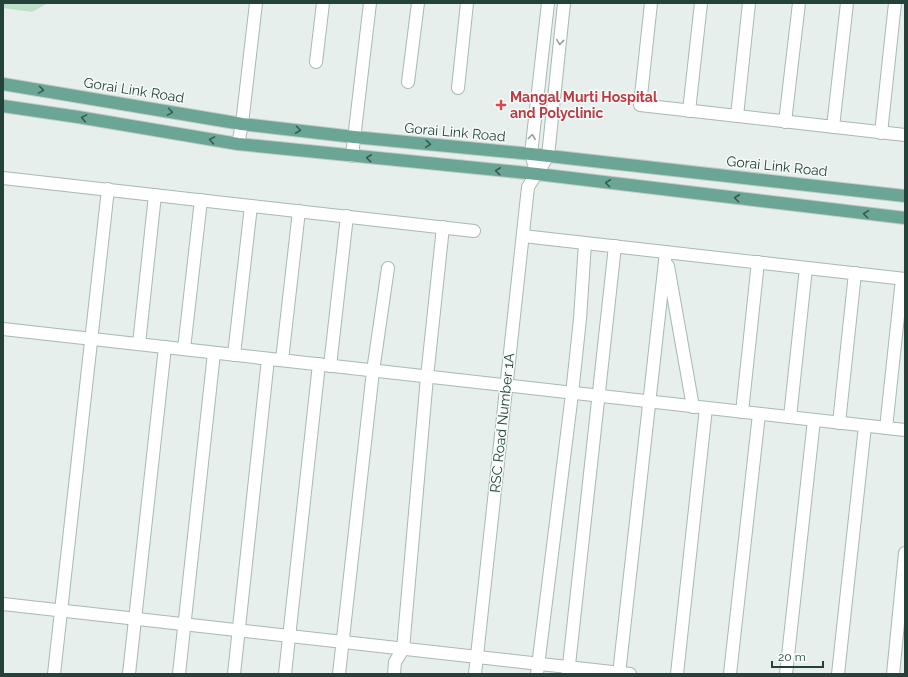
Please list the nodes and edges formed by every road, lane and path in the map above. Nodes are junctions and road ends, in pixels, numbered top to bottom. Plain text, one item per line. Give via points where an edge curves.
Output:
1 (256, 3) edge
2 (323, 3) edge
3 (370, 3) edge
4 (418, 3) edge
5 (467, 3) edge
6 (548, 3) edge
7 (564, 3) edge
8 (651, 3) edge
9 (701, 3) edge
10 (749, 3) edge
11 (798, 3) edge
12 (847, 3) edge
13 (895, 3) edge
14 (316, 62) dead end
15 (408, 82) dead end
16 (3, 84) edge
17 (458, 88) dead end
18 (3, 106) edge
19 (689, 111) junction
20 (737, 116) junction
21 (785, 122) junction
22 (242, 124) junction
23 (833, 127) junction
24 (881, 133) junction
25 (905, 135) edge
26 (354, 137) junction
27 (238, 144) junction
28 (530, 154) junction
29 (352, 156) junction
30 (548, 156) junction
31 (537, 174) junction
32 (3, 178) edge
33 (108, 189) junction
34 (155, 195) junction
35 (905, 196) edge
36 (201, 200) junction
37 (251, 206) junction
38 (299, 211) junction
39 (347, 216) junction
40 (905, 218) edge
41 (443, 227) junction
42 (474, 230) dead end
43 (523, 236) junction
44 (584, 243) junction
45 (615, 246) junction
46 (666, 252) junction
47 (758, 262) junction
48 (388, 268) dead end
49 (806, 268) junction
50 (855, 273) junction
51 (904, 279) edge
52 (3, 329) edge
53 (91, 339) junction
54 (139, 344) junction
55 (165, 347) junction
56 (184, 349) junction
57 (214, 353) junction
58 (234, 355) junction
59 (268, 359) junction
60 (282, 360) junction
61 (325, 365) junction
62 (373, 370) junction
63 (427, 376) junction
64 (507, 386) junction
65 (572, 394) junction
66 (599, 396) junction
67 (649, 402) junction
68 (693, 406) junction
69 (706, 408) junction
70 (742, 412) junction
71 (759, 414) junction
72 (790, 417) junction
73 (814, 420) junction
74 (839, 423) junction
75 (865, 426) junction
76 (886, 428) junction
77 (905, 430) edge
78 (905, 553) edge
79 (3, 604) edge
80 (61, 610) junction
81 (135, 618) junction
82 (185, 624) junction
83 (239, 630) junction
84 (290, 636) junction
85 (343, 642) junction
86 (402, 649) junction
87 (476, 657) junction
88 (538, 669) edge
89 (569, 671) edge
90 (54, 674) edge
91 (129, 674) edge
92 (179, 674) edge
93 (234, 674) edge
94 (285, 674) edge
95 (340, 674) edge
96 (394, 674) edge
97 (475, 674) edge
98 (623, 674) edge
99 (677, 674) edge
100 (730, 674) edge
101 (786, 674) edge
102 (838, 674) edge
103 (893, 674) edge

1 - 22 street
2 - 14 street
3 - 26 street
4 - 15 street
5 - 17 street
28 -> 6 street
7 -> 30 street
8 - 19 street via 640,105
9 - 19 street
10 - 20 street
11 - 21 street
12 - 23 street
13 - 24 street
16 -> 22 main road, Gorai Link Road
27 -> 18 main road
19 - 20 street
20 - 21 street
21 - 23 street
22 -> 26 main road, Gorai Link Road
22 - 27 street
23 - 24 street
24 - 25 street
26 -> 28 main road, Gorai Link Road
26 - 29 street
27 - 29 main road
28 - 30 main road, Gorai Link Road
28 - 31 street
31 -> 29 main road
30 - 31 street, RSC Road Number 1A
30 - 35 main road, Gorai Link Road
40 -> 31 main road
31 - 43 street, RSC Road Number 1A via 528,187
32 - 33 street
33 - 34 street
33 - 53 street
34 - 36 street
34 - 54 street
36 - 37 street
36 - 56 street
37 - 38 street
37 - 58 street
38 - 39 street
38 - 60 street
39 - 41 street
39 - 61 street
41 - 42 street
41 - 63 street
43 - 44 street
43 - 64 street, RSC Road Number 1A
44 - 45 street
44 - 65 street via 580,319
45 - 46 street
45 - 66 street
46 - 47 street
46 - 67 street
46 - 68 street
47 - 49 street
47 - 70 street
48 - 62 street
49 - 50 street
49 - 72 street
50 - 51 street
50 - 74 street
51 - 76 street
52 - 53 street
53 - 54 street
53 - 80 street
54 - 55 street
55 - 56 street
55 - 81 street
56 - 57 street
57 - 58 street
57 - 82 street
58 - 59 street
59 - 60 street
59 - 83 street
60 - 61 street
61 - 62 street
61 - 84 street
62 - 63 street
62 - 85 street
63 - 64 street
63 - 86 street
64 - 65 street
64 - 87 street, RSC Road Number 1A
65 - 66 street
65 - 88 street
66 - 67 street
66 - 89 street
67 - 68 street
67 - 98 street
68 - 69 street
69 - 70 street
69 - 99 street
70 - 71 street
71 - 72 street
71 - 100 street
72 - 73 street
73 - 74 street
73 - 101 street
74 - 75 street
75 - 76 street
75 - 102 street
76 - 77 street
78 - 103 street
79 - 80 street
80 - 81 street
80 - 90 street
81 - 82 street
81 - 91 street
82 - 83 street
82 - 92 street
83 - 84 street
83 - 93 street
84 - 85 street
84 - 94 street
85 - 86 street
85 - 95 street
86 - 87 street
86 - 96 street via 395,662
87 - 88 street
87 - 97 street, RSC Road Number 1A
88 - 89 street
89 - 98 street

